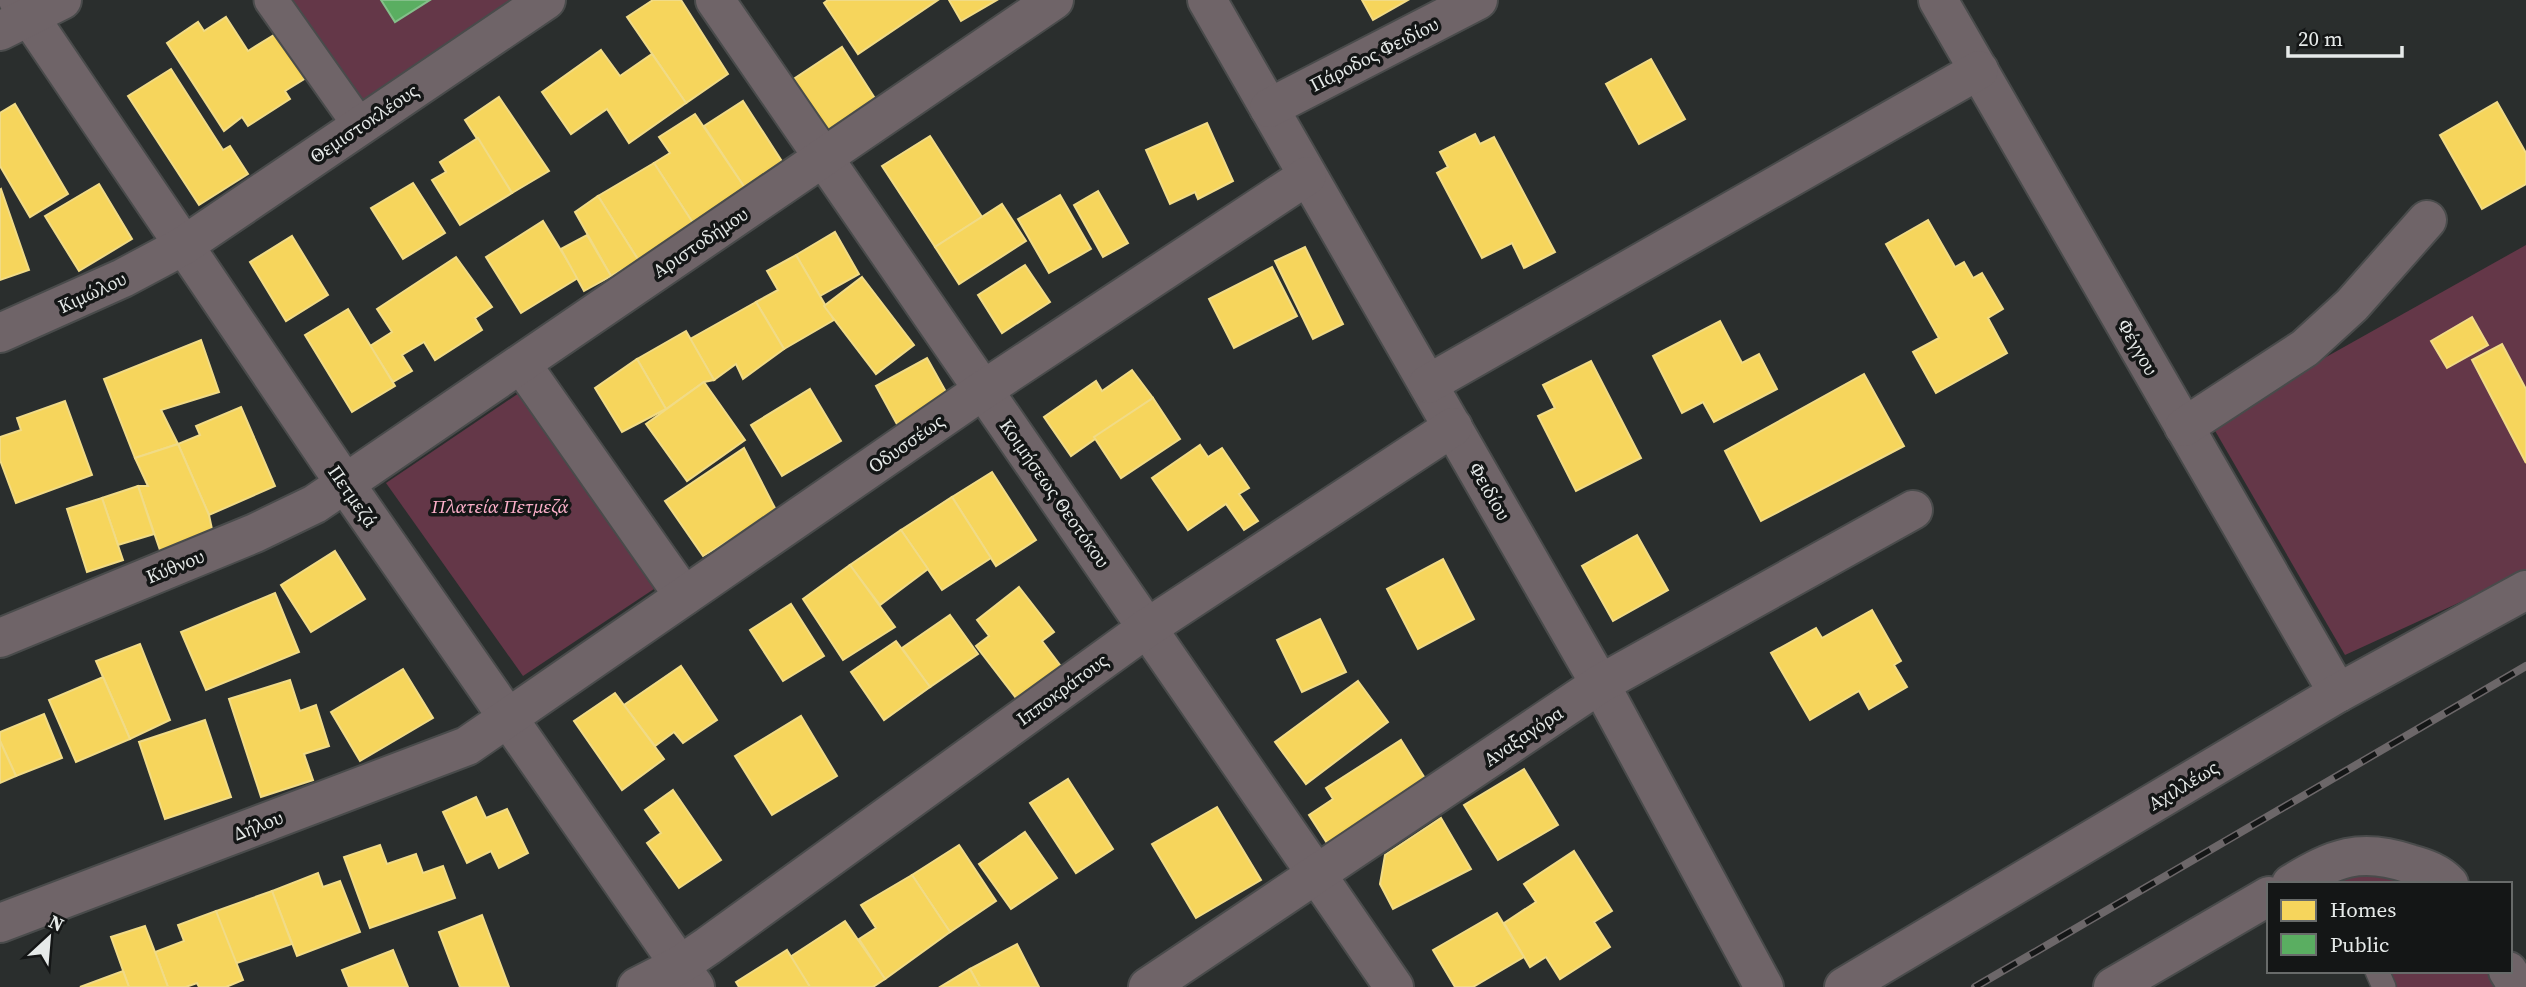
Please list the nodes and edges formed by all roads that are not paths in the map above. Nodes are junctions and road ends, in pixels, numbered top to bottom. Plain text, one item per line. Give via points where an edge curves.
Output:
1 (271, 0) edge
2 (546, 0) edge
3 (715, 0) edge
4 (1054, 0) edge
5 (1207, 0) edge
6 (1478, 0) edge
7 (1938, 0) edge
8 (28, 12) edge
9 (1979, 70) junction
10 (1269, 108) junction
11 (360, 126) junction
12 (823, 158) junction
13 (1307, 176) junction
14 (2427, 220) dead end
15 (183, 246) junction
16 (0, 333) edge
17 (522, 365) junction
18 (1428, 384) junction
19 (983, 390) junction
20 (1453, 427) junction
21 (2184, 427) junction
22 (346, 485) junction
23 (1913, 510) dead end
24 (2526, 590) edge
25 (684, 596) junction
26 (1147, 628) junction
27 (0, 638) edge
28 (1601, 684) junction
29 (2338, 693) junction
30 (509, 717) junction
31 (2328, 874) edge
32 (1317, 875) junction
33 (2446, 881) edge
34 (2298, 882) edge
35 (2267, 898) edge
36 (0, 923) edge
37 (687, 976) edge
38 (636, 987) edge
39 (1148, 987) edge
40 (1394, 987) edge
41 (1764, 987) edge
42 (1844, 987) edge
43 (2113, 987) edge

1 - 11 street
2 - 11 street, Θεμιστοκλέους
3 - 12 street, Κοιμήσεως Θεοτόκου
4 - 12 street, Αριστοδήμου
5 - 10 street, Φειδίου
6 - 10 street, Πάροδος Φειδίου
7 - 9 street, Φέγγου
8 - 15 street, Πετμεζά
9 - 18 street
9 - 21 street, Φέγγου
10 - 13 street, Φειδίου
11 - 15 street, Θεμιστοκλέους
12 - 17 street, Αριστοδήμου
12 - 19 street, Κοιμήσεως Θεοτόκου
13 - 18 street, Φειδίου
13 - 19 street, Οδυσσέως
14 - 21 street via 2352,305 2305,348
15 - 16 street, Κιμώλου
15 - 22 street, Πετμεζά
17 - 22 street, Αριστοδήμου
17 - 25 street
18 - 20 street, Φειδίου
19 - 25 street, Οδυσσέως
19 - 26 street, Κοιμήσεως Θεοτόκου
20 - 26 street, Ιπποκράτους
20 - 28 street, Φειδίου
21 - 29 street, Φέγγου
22 - 27 street, Κύθνου via 281,522
22 - 30 street, Πετμεζά
23 - 28 street, Αναξαγόρα
24 - 29 street, Αχιλλέως
25 - 30 street, Οδυσσέως
26 - 32 street, Κοιμήσεως Θεοτόκου
26 - 37 street, Ιπποκράτους
28 - 32 street, Αναξαγόρα
28 - 41 street, Φειδίου
29 - 42 street, Αχιλλέως
30 - 36 street, Δήλου via 467,746
30 - 37 street, Πετμεζά
31 - 33 street via 2350,856 2370,855 2400,860
31 - 34 street
32 - 39 street, Αναξαγόρα
32 - 40 street, Κοιμήσεως Θεοτόκου
35 - 43 street
37 - 38 street, Ιπποκράτους

